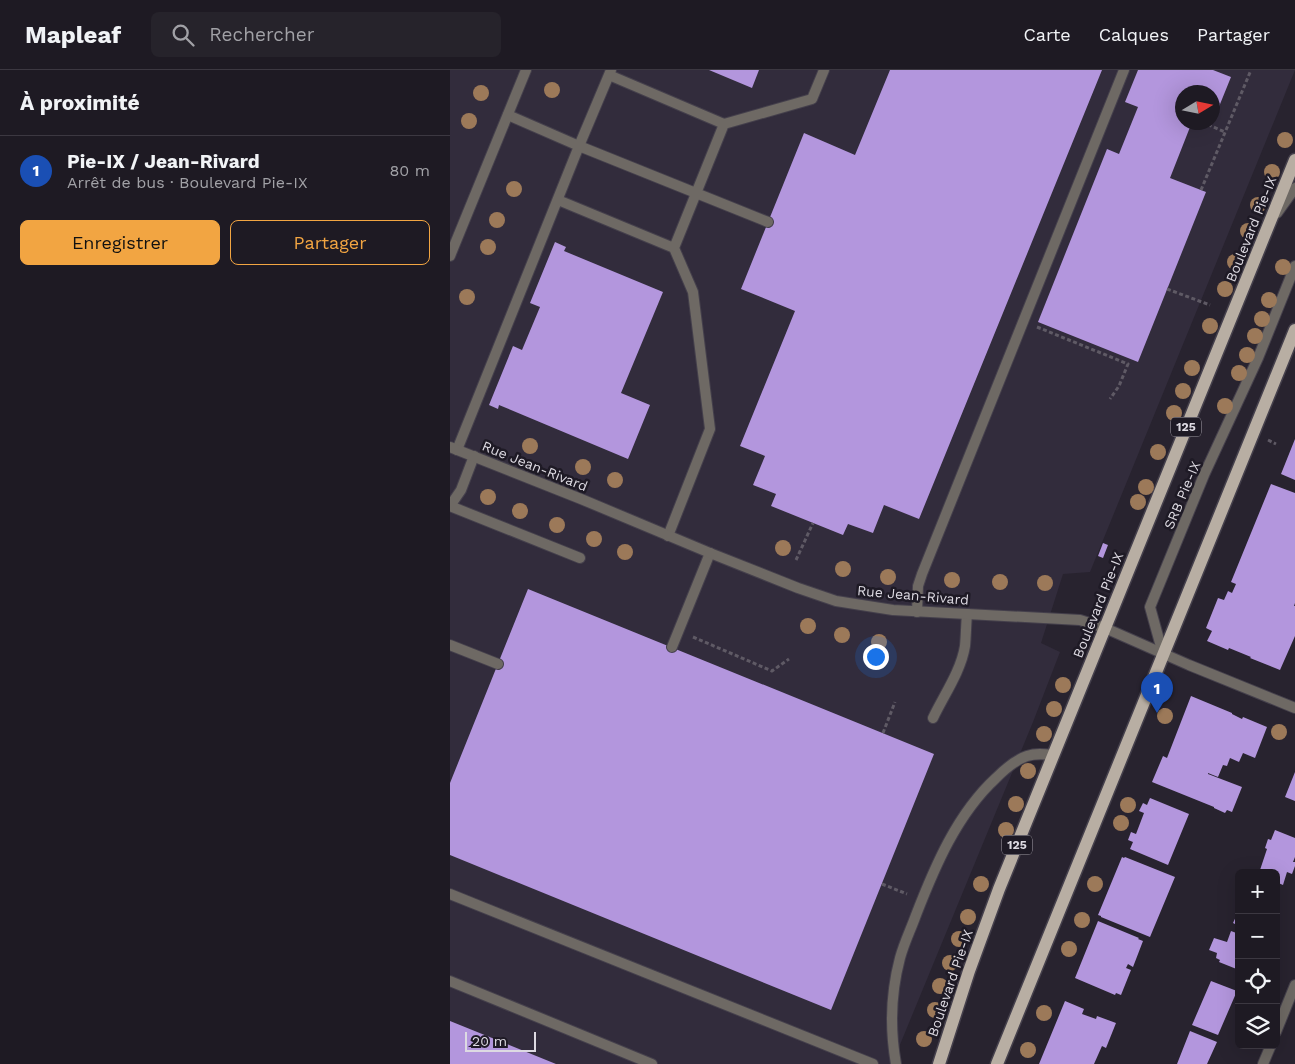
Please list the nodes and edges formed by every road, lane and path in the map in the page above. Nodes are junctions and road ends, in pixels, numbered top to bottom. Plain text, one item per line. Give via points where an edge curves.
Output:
1 (526, 70) edge
2 (824, 70) edge
3 (1124, 70) edge
4 (1251, 70) edge
5 (610, 72) edge
6 (508, 115) junction
7 (724, 124) junction
8 (1220, 130) edge
9 (1225, 132) junction
10 (579, 146) junction
11 (1295, 160) edge
12 (1295, 188) edge
13 (1201, 190) dead end
14 (696, 194) junction
15 (558, 200) junction
16 (768, 222) dead end
17 (1268, 226) junction
18 (674, 248) junction
19 (450, 256) edge
20 (1295, 266) edge
21 (1167, 289) dead end
22 (1210, 305) dead end
23 (1036, 327) dead end
24 (1295, 330) edge
25 (1110, 399) dead end
26 (453, 448) edge
27 (474, 456) junction
28 (813, 523) dead end
29 (668, 536) junction
30 (710, 553) junction
31 (580, 558) dead end
32 (796, 560) dead end
33 (917, 612) junction
34 (967, 614) junction
35 (1104, 628) junction
36 (678, 631) junction
37 (450, 645) edge
38 (672, 647) dead end
39 (1163, 654) junction
40 (789, 659) dead end
41 (498, 664) dead end
42 (896, 702) dead end
43 (1295, 708) edge
44 (933, 718) dead end
45 (883, 733) dead end
46 (1053, 756) junction
47 (882, 884) dead end
48 (903, 892) dead end
49 (450, 894) edge
50 (450, 981) edge
51 (1295, 985) edge
52 (1280, 1022) edge
53 (1269, 1049) edge
54 (652, 1064) edge
55 (873, 1064) edge
56 (896, 1064) edge
57 (939, 1064) edge
58 (997, 1064) edge
59 (1263, 1064) edge

1 - 6 street
2 - 7 street via 812,99
3 - 33 street via 922,574
4 - 9 path
5 - 7 street
5 - 10 street
6 - 10 street
6 - 19 street
7 - 14 street
8 - 9 path
9 - 13 path
10 - 14 street
10 - 15 street
11 - 17 main road, Boulevard Pie-IX / 125
12 - 17 street
14 - 16 street
14 - 18 street
15 - 18 street
15 - 26 street
17 - 35 main road, Boulevard Pie-IX / 125
18 - 29 street via 693,292 710,429
20 - 39 street, SRB Pie-IX via 1150,607
21 - 22 path
23 - 25 path via 1128,364
24 - 39 main road
26 - 27 street, Rue Jean-Rivard
27 - 29 street, Rue Jean-Rivard
27 - 31 street via 461,490 450,506
28 - 32 path
29 - 30 street, Rue Jean-Rivard
30 - 33 street, Rue Jean-Rivard via 836,601
30 - 36 street
33 - 34 street, Rue Jean-Rivard
34 - 35 street, Rue Jean-Rivard via 1080,620
34 - 44 street via 962,658
35 - 39 street, Rue Jean-Rivard
35 - 46 main road, Boulevard Pie-IX / 125
36 - 38 street
36 - 40 path via 772,671
37 - 41 street
39 - 43 street, Rue Jean-Rivard
39 - 58 main road
42 - 45 path
46 - 56 street via 1043,754 1016,760 971,805 947,844 900,958 892,1020
46 - 57 main road, Boulevard Pie-IX / 125 via 983,934
47 - 48 path
49 - 55 street
50 - 54 street
51 - 52 street
53 - 59 street

